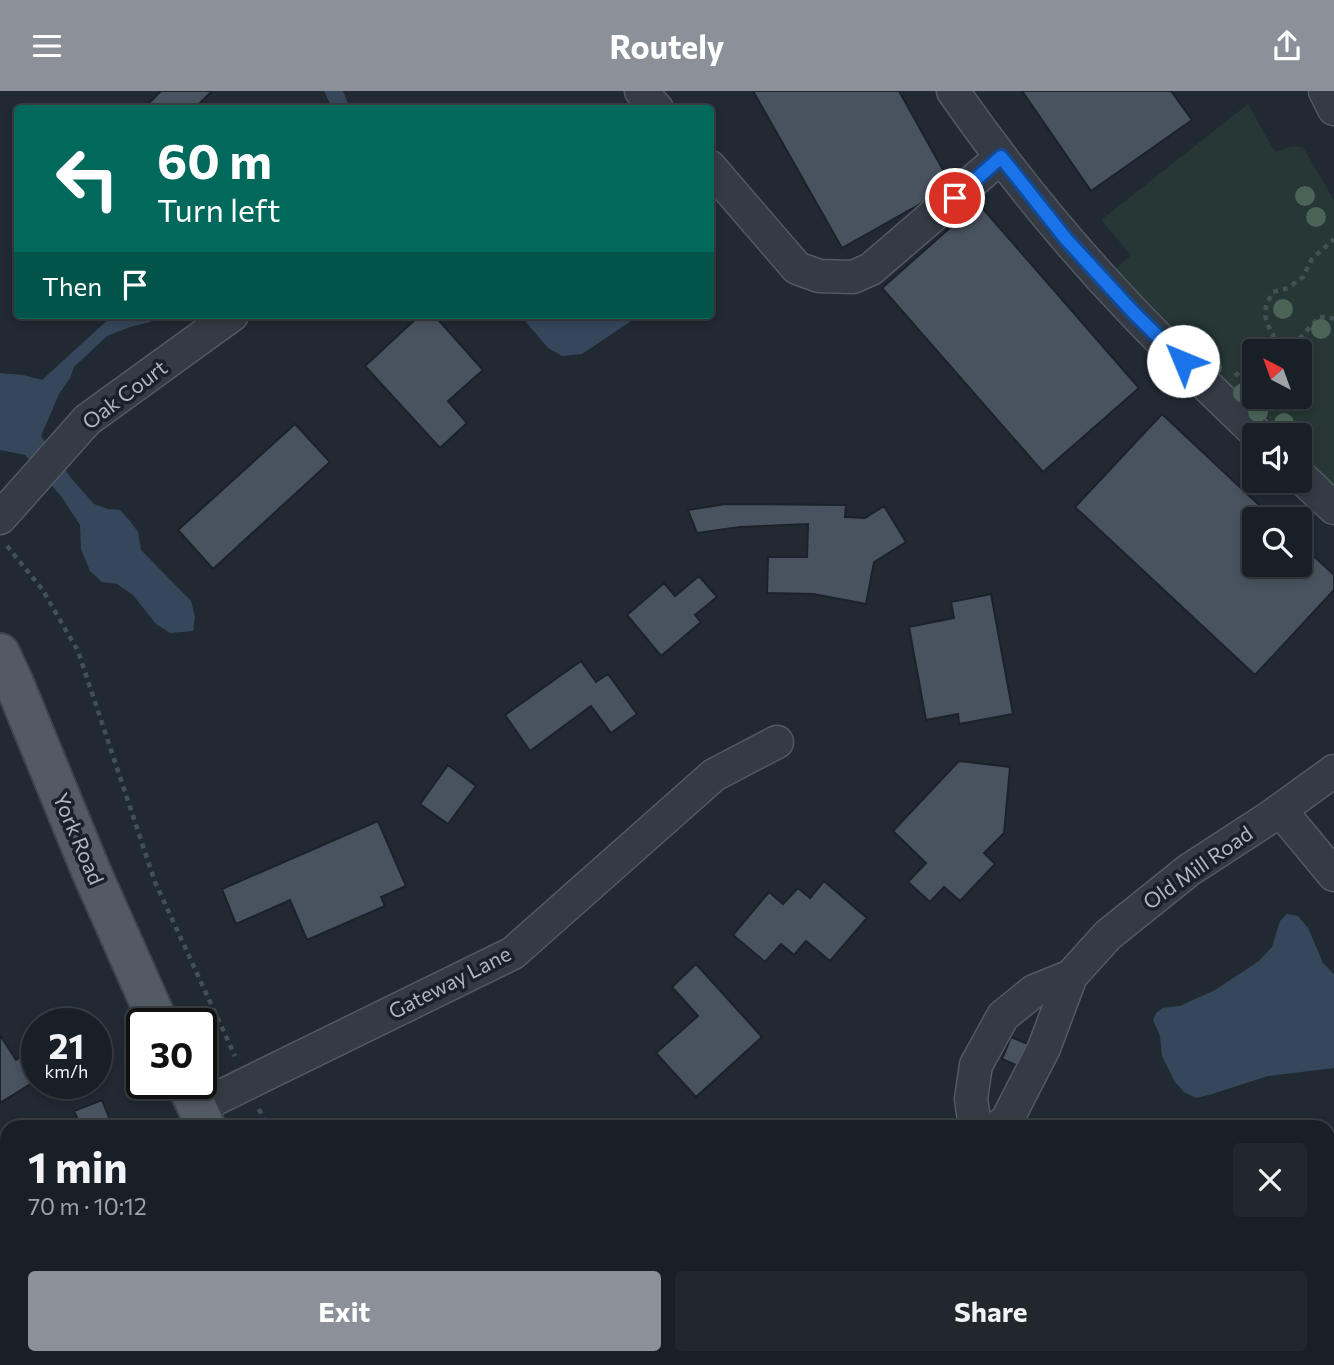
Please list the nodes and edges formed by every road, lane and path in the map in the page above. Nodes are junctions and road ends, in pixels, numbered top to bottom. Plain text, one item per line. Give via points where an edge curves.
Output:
1 (641, 91) edge
2 (953, 91) edge
3 (1325, 91) edge
4 (653, 105) edge
5 (1334, 109) edge
6 (1001, 157) junction
7 (714, 172) edge
8 (1334, 239) edge
9 (226, 319) edge
10 (1334, 319) edge
11 (1275, 338) joint
12 (1246, 423) edge
13 (1312, 487) edge
14 (1334, 508) edge
15 (0, 518) edge
16 (0, 538) edge
17 (0, 653) edge
18 (777, 741) dead end
19 (1334, 771) edge
20 (1280, 810) junction
21 (1334, 875) edge
22 (1071, 976) junction
23 (152, 1008) edge
24 (247, 1083) junction
25 (196, 1106) edge
26 (264, 1120) edge
27 (974, 1120) edge
28 (1007, 1120) edge

1 - 4 street
2 - 6 street
3 - 5 street
6 - 7 street via 871,269 853,277 819,276 797,268
6 - 12 street via 1066,239 1134,313
8 - 11 path via 1312,259 1303,277 1273,292 1265,319
9 - 15 street, Oak Court via 87,420
10 - 11 path via 1319,317 1292,347
13 - 14 street
16 - 24 path via 42,589 78,651 155,882
17 - 23 main road, York Road
18 - 24 street, Gateway Lane via 714,775 513,953
19 - 20 street, Old Mill Road
20 - 21 street
20 - 22 street, Old Mill Road via 1139,909
22 - 27 street, Old Mill Road via 1034,991 1003,1016 976,1065 971,1099
22 - 28 street, Old Mill Road via 1044,1048
24 - 25 street, Gateway Lane
24 - 26 path

